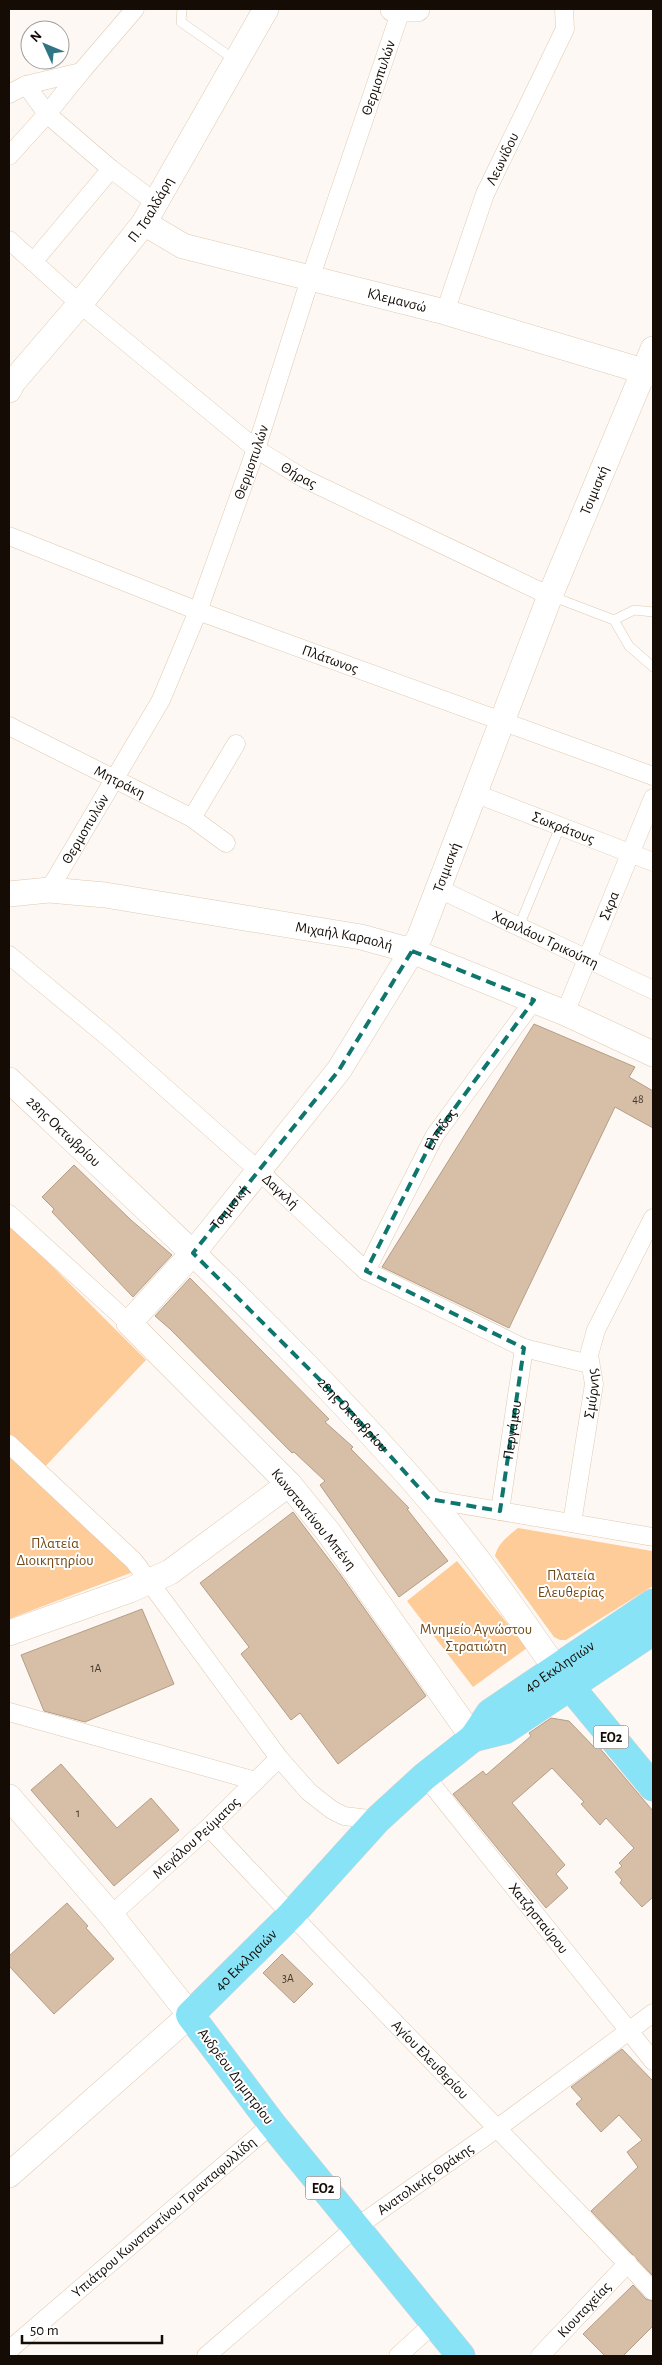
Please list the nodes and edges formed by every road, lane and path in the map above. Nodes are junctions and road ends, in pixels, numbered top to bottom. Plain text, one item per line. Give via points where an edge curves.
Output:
1 (135, 9) edge
2 (182, 9) edge
3 (266, 9) edge
4 (403, 9) edge
5 (564, 9) edge
6 (236, 61) junction
7 (81, 72) junction
8 (26, 85) junction
9 (9, 94) edge
10 (47, 114) junction
11 (9, 156) edge
12 (111, 169) junction
13 (150, 213) junction
14 (9, 240) edge
15 (33, 262) junction
16 (311, 276) junction
17 (80, 304) junction
18 (444, 312) junction
19 (650, 364) edge
20 (9, 390) edge
21 (256, 449) junction
22 (9, 536) edge
23 (550, 596) junction
24 (198, 611) junction
25 (653, 612) edge
26 (614, 620) junction
27 (653, 667) edge
28 (502, 723) junction
29 (9, 726) edge
30 (236, 744) dead end
31 (653, 776) edge
32 (113, 780) junction
33 (474, 793) junction
34 (653, 798) edge
35 (192, 818) junction
36 (560, 827) junction
37 (226, 843) dead end
38 (631, 852) junction
39 (653, 862) edge
40 (437, 888) junction
41 (49, 890) junction
42 (11, 899) edge
43 (519, 926) junction
44 (412, 951) junction
45 (9, 955) edge
46 (588, 958) junction
47 (653, 990) edge
48 (534, 1000) junction
49 (565, 1013) junction
50 (653, 1054) edge
51 (9, 1080) edge
52 (259, 1171) junction
53 (9, 1214) edge
54 (651, 1228) edge
55 (193, 1253) junction
56 (366, 1271) junction
57 (129, 1323) junction
58 (524, 1348) junction
59 (589, 1364) junction
60 (9, 1444) edge
61 (284, 1478) junction
62 (429, 1499) junction
63 (500, 1511) junction
64 (572, 1523) junction
65 (653, 1537) edge
66 (146, 1575) junction
67 (653, 1603) edge
68 (9, 1615) edge
69 (653, 1631) edge
70 (9, 1633) edge
71 (562, 1677) junction
72 (9, 1712) edge
73 (474, 1738) junction
74 (279, 1758) junction
75 (425, 1776) junction
76 (256, 1781) junction
77 (653, 1787) edge
78 (11, 1801) edge
79 (377, 1820) junction
80 (209, 1827) junction
81 (112, 1915) junction
82 (291, 1916) junction
83 (653, 2013) edge
84 (190, 2015) junction
85 (628, 2031) junction
86 (653, 2062) edge
87 (272, 2124) junction
88 (499, 2127) junction
89 (9, 2175) edge
90 (355, 2228) junction
91 (628, 2264) junction
92 (653, 2290) edge
93 (433, 2324) junction
94 (9, 2350) edge
95 (206, 2356) edge
96 (398, 2356) edge
97 (461, 2356) edge
98 (540, 2356) edge

1 - 7 street
2 - 6 lane via 181,22
3 - 6 street, Π. Τσαλδάρη
4 - 16 street, Θερμοπυλών
5 - 18 street, Λεωνίδου via 565,29 485,194
6 - 13 street, Π. Τσαλδάρη
7 - 8 street
7 - 10 street
8 - 9 street
8 - 10 street
10 - 11 street
10 - 12 street
12 - 13 street
12 - 15 street
13 - 16 street, Κλεμανσώ via 183,246
13 - 17 street, Π. Τσαλδάρη
14 - 15 street, Θήρας
15 - 17 street, Θήρας
16 - 18 street, Κλεμανσώ
16 - 21 street, Θερμοπυλών
17 - 20 street, Π. Τσαλδάρη
17 - 21 street, Θήρας
18 - 19 street, Κλεμανσώ
19 - 23 street, Τσιμισκή
21 - 23 street, Θήρας via 303,478
21 - 24 street, Θερμοπυλών
22 - 24 street, Πλάτωνος
23 - 26 lane
23 - 28 street, Τσιμισκή
24 - 28 street, Πλάτωνος
24 - 32 street, Θερμοπυλών via 161,700
25 - 26 lane via 634,610
26 - 27 lane via 628,646
28 - 31 street, Πλάτωνος
28 - 33 street, Τσιμισκή
29 - 32 street, Μητράκη
30 - 35 street
32 - 35 street, Μητράκη
32 - 41 street, Θερμοπυλών
33 - 36 street, Σωκράτους
33 - 40 street, Τσιμισκή
34 - 38 street, Σκρα
35 - 37 street, Μητράκη
36 - 38 street, Σωκράτους
36 - 43 lane
38 - 39 street, Σωκράτους
38 - 46 street, Σκρα
40 - 43 street, Χαριλάου Τρικούπη
40 - 44 street, Τσιμισκή
41 - 42 street, Μιχαήλ Καραολή
41 - 44 street, Μιχαήλ Καραολή via 105,895 321,930
43 - 46 street, Χαριλάου Τρικούπη
44 - 48 street, Μιχαήλ Καραολή
44 - 52 street, Τσιμισκή via 339,1070
45 - 52 street, Δαγκλή
46 - 47 street, Χαριλάου Τρικούπη
46 - 49 street, Σκρα
48 - 49 street, Μιχαήλ Καραολή
48 - 56 street, Ελπίδος via 435,1135
49 - 50 street, Μιχαήλ Καραολή
51 - 55 street, 28ης Οκτωβρίου
52 - 55 street, Τσιμισκή
52 - 56 street, Δαγκλή
53 - 57 street
54 - 59 street, Σμύρνης via 596,1330
55 - 57 street, Τσιμισκή
55 - 62 street, 28ης Οκτωβρίου via 340,1400
56 - 58 street, Δαγκλή
57 - 61 street, Κωνσταντίνου Μπένη
58 - 59 street, Δαγκλή
58 - 63 street, Περγάμου
59 - 64 street, Σμύρνης via 594,1384
60 - 66 street
61 - 66 street via 171,1552
61 - 73 street, Κωνσταντίνου Μπένη via 329,1533
62 - 63 street
62 - 71 street, 28ης Οκτωβρίου via 492,1576
63 - 64 street
64 - 65 street
66 - 68 street
66 - 70 street
66 - 74 street
67 - 71 main road, 40 Εκκλησιών
69 - 71 main road, 40 Εκκλησιών
71 - 73 main road, 40 Εκκλησιών via 490,1713
71 - 77 main road, 28ης Οκτωβρίου / ΕΟ2
72 - 76 street
73 - 75 main road, 40 Εκκλησιών
74 - 76 street, Μεγάλου Ρεύματος
74 - 79 street via 310,1792 332,1810 344,1816
75 - 79 main road, 40 Εκκλησιών
75 - 85 street, Χατζησταύρου
76 - 80 street, Μεγάλου Ρεύματος
78 - 81 street, Ανδρέου Δημητρίου
79 - 82 main road, 40 Εκκλησιών
80 - 81 street, Μεγάλου Ρεύματος
80 - 82 street, Αγίου Ελευθερίου
81 - 84 street, Ανδρέου Δημητρίου
82 - 84 main road, 40 Εκκλησιών
82 - 88 street, Αγίου Ελευθερίου
83 - 85 street, Ανατολικής Θράκης
84 - 87 main road, Ανδρέου Δημητρίου / ΕΟ2
84 - 89 street, 40 Εκκλησιών
85 - 86 street, Χατζησταύρου
85 - 88 street, Ανατολικής Θράκης
87 - 90 main road, Ανδρέου Δημητρίου / ΕΟ2
87 - 94 street, Υπιάτρου Κωνσταντίνου Τριανταφυλλίδη
88 - 90 street, Ανατολικής Θράκης
88 - 91 street, Αγίου Ελευθερίου
90 - 93 main road, Ανδρέου Δημητρίου / ΕΟ2
90 - 95 street, Ανατολικής Θράκης
91 - 92 street, Αγίου Ελευθερίου
91 - 98 street, Κιουταχείας
93 - 96 street
93 - 97 main road, Ανδρέου Δημητρίου / ΕΟ2

